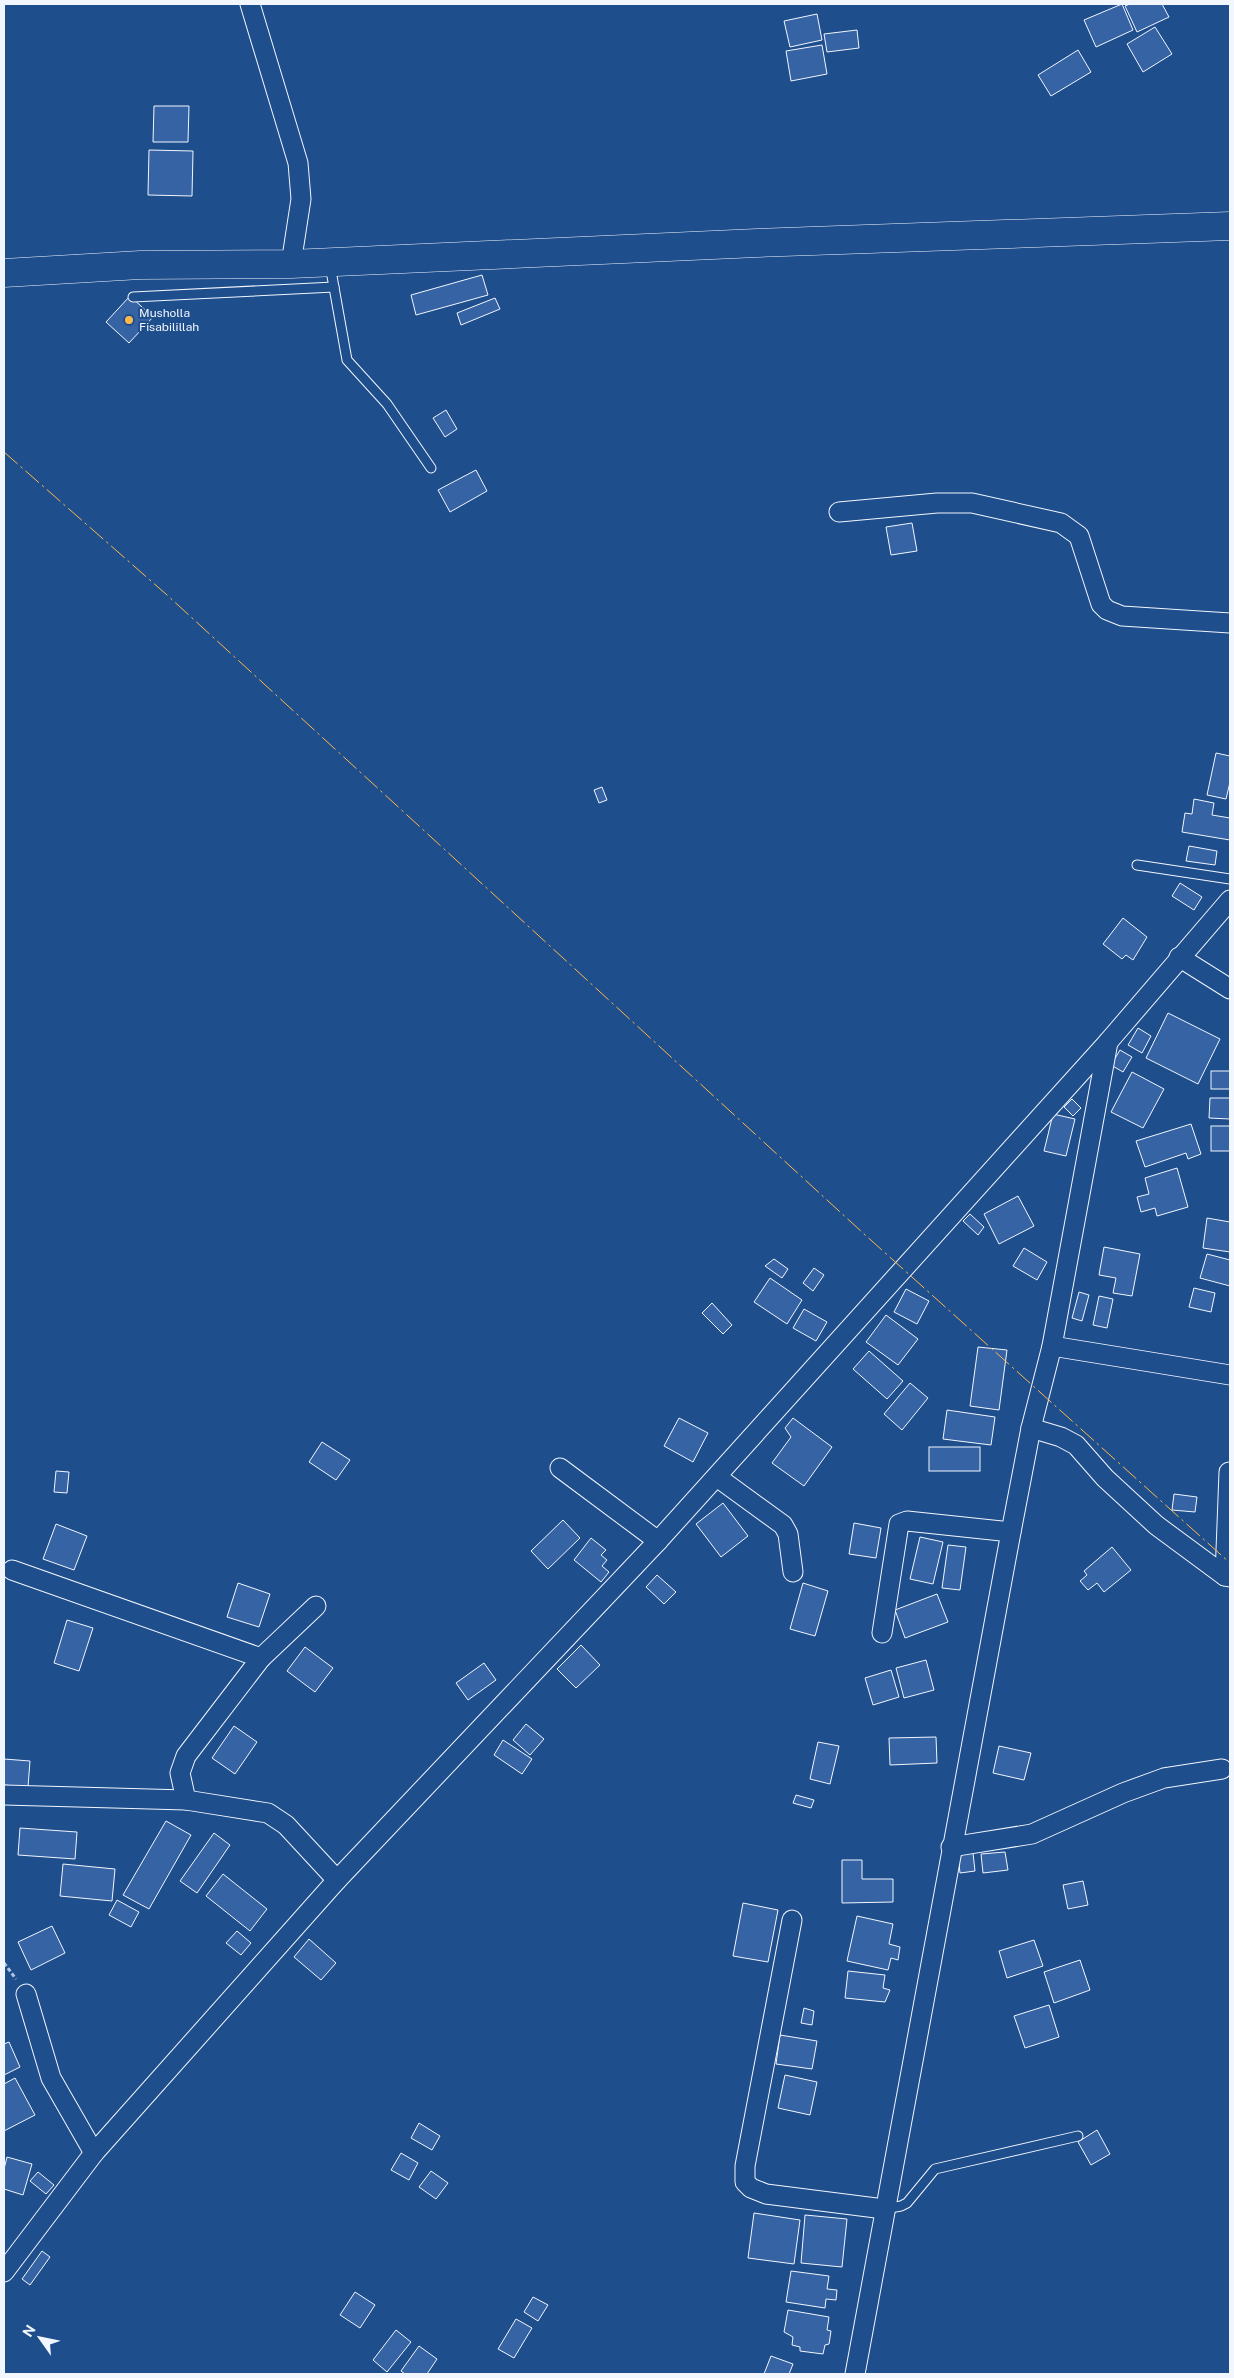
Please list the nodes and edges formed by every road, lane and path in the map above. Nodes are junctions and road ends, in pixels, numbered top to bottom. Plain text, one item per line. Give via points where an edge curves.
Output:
1 (250, 4) edge
2 (1230, 226) edge
3 (291, 264) junction
4 (4, 273) edge
5 (332, 274) junction
6 (133, 297) dead end
7 (431, 468) dead end
8 (839, 512) dead end
9 (1230, 624) edge
10 (1137, 864) dead end
11 (1230, 879) edge
12 (1230, 900) edge
13 (1179, 957) junction
14 (1230, 989) edge
15 (1108, 1042) junction
16 (1052, 1346) junction
17 (1230, 1375) edge
18 (1031, 1428) junction
19 (560, 1468) dead end
20 (1229, 1472) dead end
21 (717, 1476) junction
22 (1011, 1532) junction
23 (658, 1541) junction
24 (12, 1570) dead end
25 (794, 1572) dead end
26 (1227, 1576) edge
27 (316, 1606) dead end
28 (882, 1633) dead end
29 (260, 1658) junction
30 (1222, 1769) dead end
31 (4, 1795) edge
32 (186, 1800) junction
33 (951, 1847) junction
34 (337, 1880) junction
35 (792, 1920) dead end
36 (26, 1994) dead end
37 (1078, 2136) dead end
38 (94, 2153) junction
39 (884, 2209) junction
40 (4, 2272) edge
41 (855, 2374) edge

1 - 3 street via 298,163 300,199
2 - 5 highway via 747,243
3 - 4 highway via 140,265
3 - 5 highway
5 - 6 lane
5 - 7 lane via 347,360 387,404
8 - 9 street via 937,503 972,504 1060,523 1079,536 1101,604 1107,610 1122,616
10 - 11 lane
12 - 13 street
13 - 14 street
13 - 15 street
15 - 16 street
15 - 21 street
16 - 17 street
16 - 18 street
18 - 22 street
18 - 26 street via 1076,1445 1105,1478 1156,1525
19 - 23 street
20 - 26 street
21 - 23 street
21 - 25 street via 782,1525 788,1534
22 - 28 street via 907,1522 899,1524
22 - 33 street
23 - 34 street
24 - 29 street
27 - 29 street
29 - 32 street via 186,1756 180,1773
30 - 33 street via 1164,1778 1122,1793 1032,1834
31 - 32 street
32 - 34 street via 277,1817
33 - 39 street
34 - 38 street
35 - 39 street via 744,2182 766,2194
36 - 38 street via 51,2078
37 - 39 lane via 935,2170 907,2203
38 - 40 street
39 - 41 street

